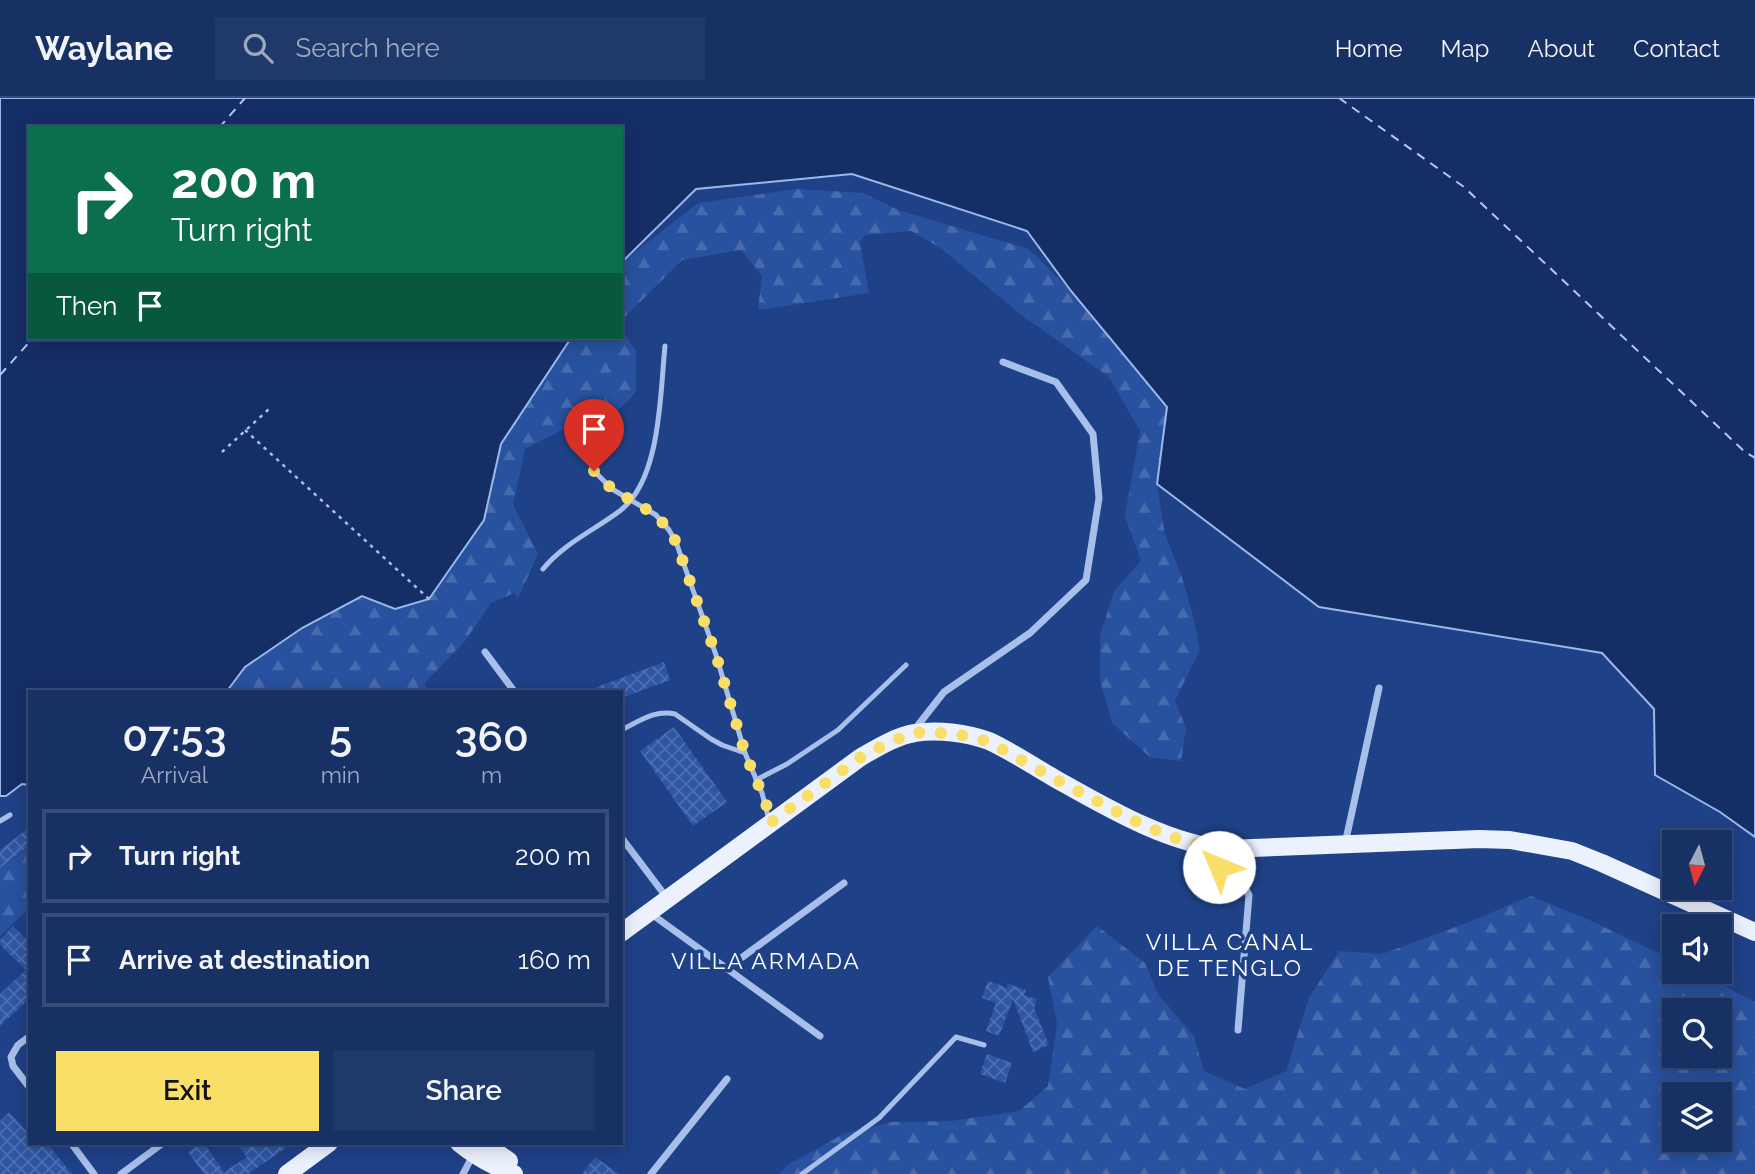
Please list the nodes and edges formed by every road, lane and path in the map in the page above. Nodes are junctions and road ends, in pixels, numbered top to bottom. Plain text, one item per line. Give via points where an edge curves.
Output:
1 (665, 346) dead end
2 (1003, 362) dead end
3 (269, 409) dead end
4 (245, 430) junction
5 (222, 452) dead end
6 (594, 471) dead end
7 (630, 500) junction
8 (543, 569) dead end
9 (429, 599) dead end
10 (485, 652) dead end
11 (906, 665) dead end
12 (1379, 688) dead end
13 (513, 690) edge
14 (623, 729) edge
15 (912, 733) junction
16 (745, 753) junction
17 (756, 780) junction
18 (10, 815) dead end
19 (0, 821) edge
20 (770, 823) junction
21 (623, 839) edge
22 (1345, 844) junction
23 (1202, 846) junction
24 (844, 883) dead end
25 (667, 899) junction
26 (649, 913) junction
27 (623, 932) edge
28 (1755, 932) edge
29 (726, 968) junction
30 (1238, 1030) dead end
31 (820, 1036) dead end
32 (28, 1038) edge
33 (984, 1045) dead end
34 (727, 1079) dead end
35 (28, 1085) edge
36 (72, 1145) edge
37 (160, 1145) edge
38 (325, 1145) edge
39 (472, 1146) edge
40 (94, 1174) edge
41 (121, 1174) edge
42 (287, 1174) edge
43 (463, 1174) edge
44 (514, 1174) edge
45 (521, 1174) edge
46 (650, 1174) edge
47 (802, 1174) edge

1 - 7 lane via 657,431 640,489
2 - 15 street via 1056,382 1093,434 1100,498 1086,580 1030,633 944,692
3 - 4 path
4 - 5 path
4 - 9 path
6 - 7 lane
7 - 8 lane
7 - 16 lane via 656,515 676,542
10 - 13 street
11 - 17 lane via 838,730
12 - 22 street
14 - 16 lane via 669,712 722,745
15 - 20 main road via 861,757
15 - 23 main road via 949,733 989,742 1131,819
16 - 17 lane
17 - 20 lane
18 - 19 lane
20 - 25 main road
21 - 25 street
22 - 23 main road
22 - 28 main road via 1479,839 1572,851
23 - 30 street via 1206,858 1244,885 1249,895
24 - 29 street
25 - 26 main road
26 - 27 main road
26 - 29 street
29 - 31 street
32 - 35 street via 11,1056
33 - 47 lane via 956,1037 879,1118
34 - 46 street
36 - 40 street
37 - 41 street
38 - 42 main road
39 - 43 street
39 - 44 main road
39 - 45 main road via 508,1160

